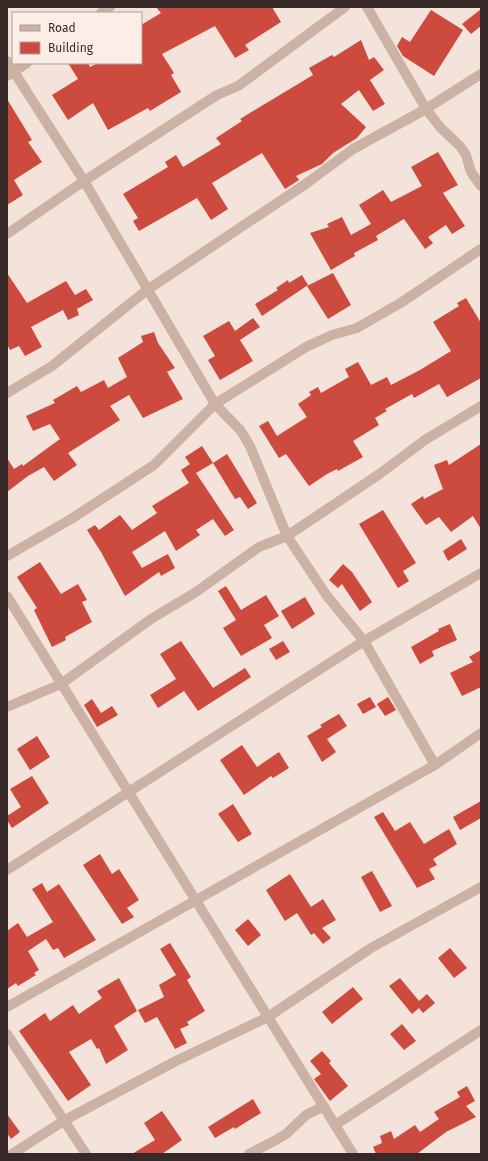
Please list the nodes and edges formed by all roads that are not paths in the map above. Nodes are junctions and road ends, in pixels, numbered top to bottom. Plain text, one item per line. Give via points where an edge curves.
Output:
1 (345, 7) edge
2 (367, 7) edge
3 (7, 61) edge
4 (25, 64) edge
5 (10, 74) edge
6 (481, 74) edge
7 (426, 109) junction
8 (84, 181) junction
9 (481, 186) edge
10 (7, 234) edge
11 (481, 250) edge
12 (147, 290) junction
13 (7, 393) edge
14 (215, 404) junction
15 (481, 406) edge
16 (287, 536) junction
17 (7, 556) edge
18 (481, 573) edge
19 (7, 596) edge
20 (364, 642) junction
21 (61, 684) junction
22 (7, 707) edge
23 (481, 733) edge
24 (434, 765) junction
25 (128, 792) junction
26 (7, 870) edge
27 (481, 887) edge
28 (196, 900) junction
29 (7, 1007) edge
30 (268, 1017) junction
31 (481, 1030) edge
32 (7, 1034) edge
33 (324, 1106) junction
34 (64, 1120) junction
35 (335, 1125) junction
36 (12, 1154) edge
37 (86, 1154) edge
38 (248, 1154) edge
39 (354, 1154) edge

1 - 8 street via 238,86 217,95
2 - 7 street
3 - 5 street
4 - 5 street
5 - 8 street
6 - 7 street
7 - 9 street via 460,146 466,155 470,172
7 - 12 street via 353,149 307,183
8 - 10 street
8 - 12 street
11 - 14 street via 402,302 357,328 332,335 306,347
12 - 13 street via 52,366
12 - 14 street
14 - 16 street via 241,431 250,446
14 - 17 street via 154,465 72,519
15 - 16 street via 426,440
16 - 20 street via 327,596
16 - 21 street via 258,547
18 - 20 street
19 - 21 street
20 - 24 street
20 - 25 street
21 - 22 street
21 - 25 street
23 - 24 street
24 - 28 street
25 - 26 street
25 - 28 street
27 - 30 street via 371,948
28 - 29 street
28 - 30 street
30 - 33 street
30 - 34 street via 176,1061
31 - 35 street
32 - 34 street
33 - 35 street
33 - 38 street via 306,1115 286,1134
34 - 36 street
34 - 37 street
35 - 39 street

